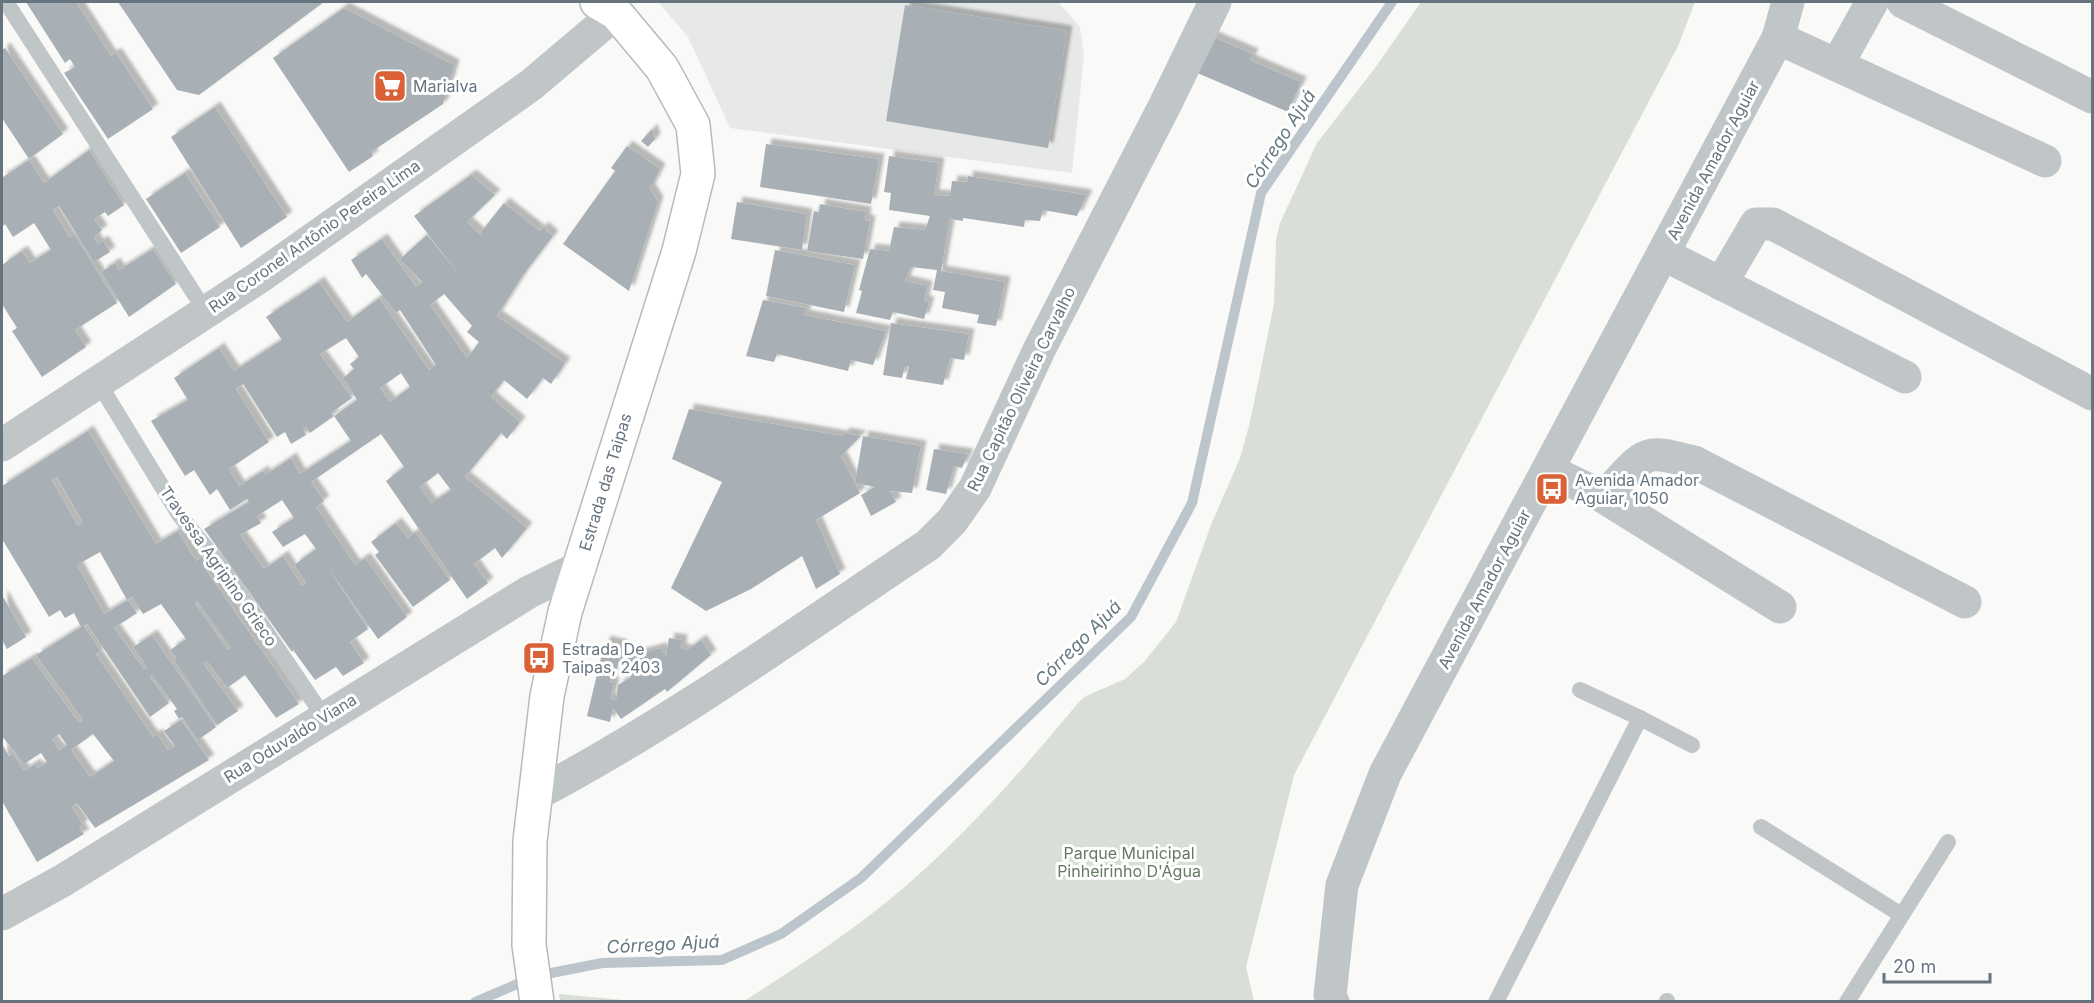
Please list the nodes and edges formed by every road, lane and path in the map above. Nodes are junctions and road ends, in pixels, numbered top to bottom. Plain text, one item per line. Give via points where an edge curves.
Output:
1 (6, 2) edge
2 (1215, 2) edge
3 (1788, 2) edge
4 (1872, 2) edge
5 (1903, 2) edge
6 (607, 7) edge
7 (1779, 38) junction
8 (1837, 65) junction
9 (2092, 97) edge
10 (2045, 162) dead end
11 (1663, 254) junction
12 (1721, 284) junction
13 (206, 312) junction
14 (1905, 377) dead end
15 (98, 382) junction
16 (2092, 394) edge
17 (2, 445) edge
18 (1548, 470) junction
19 (1602, 496) junction
20 (580, 567) junction
21 (1965, 602) dead end
22 (1780, 607) dead end
23 (1580, 690) dead end
24 (324, 717) junction
25 (1640, 718) junction
26 (1692, 745) dead end
27 (535, 795) junction
28 (1761, 827) dead end
29 (1948, 842) dead end
30 (2, 914) edge
31 (1900, 914) junction
32 (537, 1002) edge
33 (1332, 1002) edge
34 (1496, 1002) edge
35 (1847, 1002) edge

1 - 13 lane
2 - 27 street, Rua Capitão Oliveira Carvalho via 1039,350 975,488 952,521 928,545 672,717
3 - 7 street, Avenida Amador Aguiar
4 - 8 street
5 - 9 street
6 - 13 street, Rua Coronel Antônio Pereira Lima via 531,85
6 - 20 main road, Estrada das Taipas via 662,68 693,125 698,174 679,251
7 - 8 street
7 - 11 street, Avenida Amador Aguiar
8 - 10 street
11 - 12 street
11 - 18 street, Avenida Amador Aguiar
12 - 14 street
12 - 16 street via 1756,224 1773,224
13 - 15 street, Rua Coronel Antônio Pereira Lima
15 - 17 street, Rua Coronel Antônio Pereira Lima
15 - 24 lane, Travessa Agripino Grieco via 180,516 223,568
18 - 19 street
18 - 33 street, Avenida Amador Aguiar via 1385,774 1342,885
19 - 21 street via 1615,489 1631,467 1652,455 1694,462
19 - 22 street
20 - 24 street, Rua Oduvaldo Viana via 528,592
20 - 27 main road, Estrada das Taipas via 565,612 548,696
23 - 25 lane
24 - 30 street, Rua Oduvaldo Viana via 62,881
25 - 26 lane
25 - 34 lane
27 - 32 main road, Estrada das Taipas via 530,840 529,945
28 - 31 lane
29 - 31 lane
31 - 35 lane

